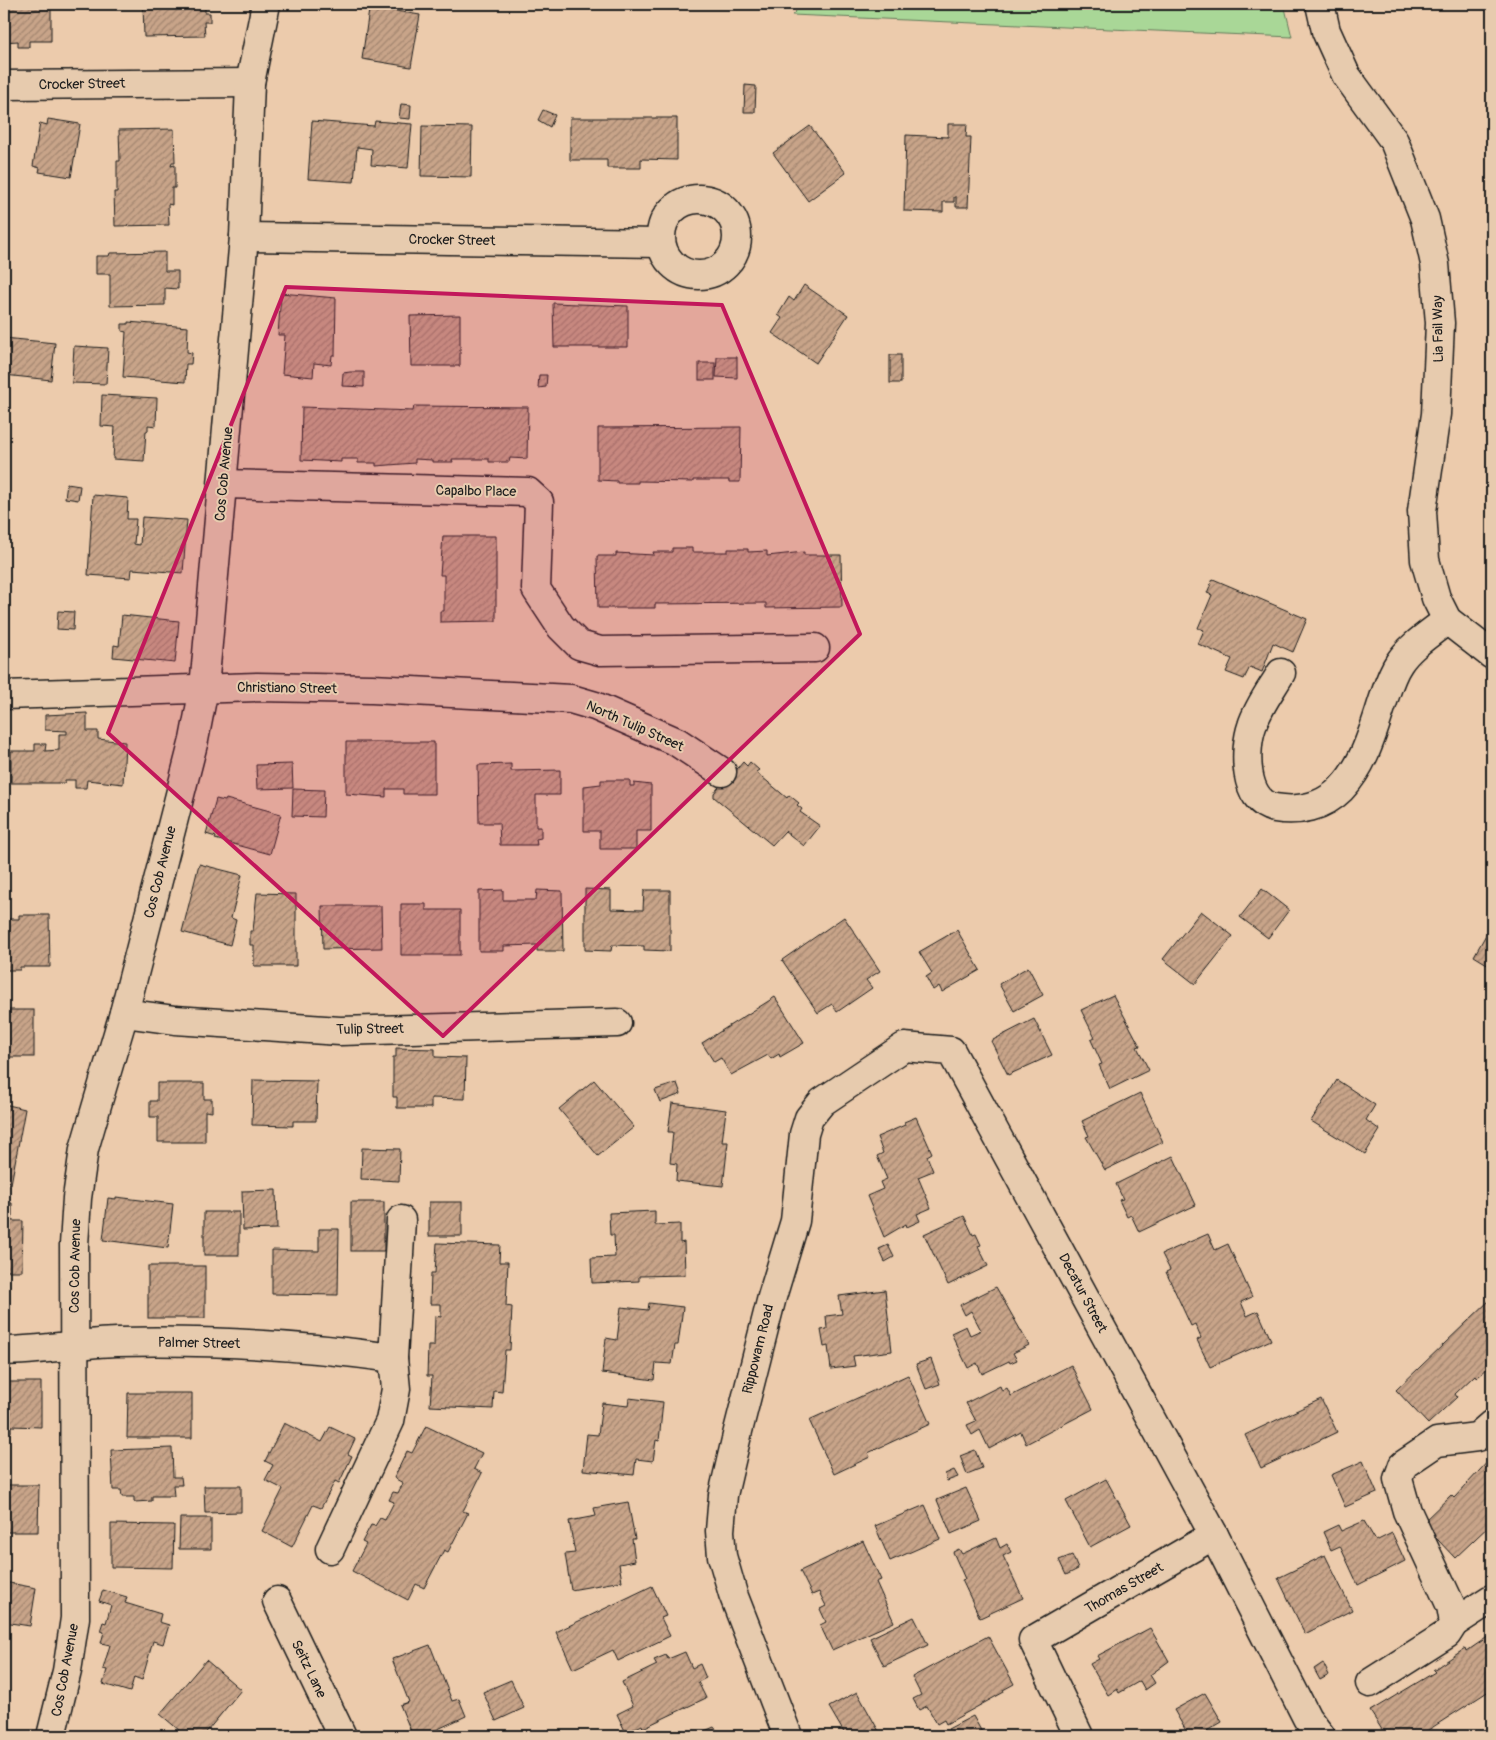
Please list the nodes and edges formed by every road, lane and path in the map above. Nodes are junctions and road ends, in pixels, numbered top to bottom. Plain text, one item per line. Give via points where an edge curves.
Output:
1 (266, 4) edge
2 (1320, 4) edge
3 (250, 83) junction
4 (4, 85) edge
5 (244, 237) junction
6 (660, 243) dead end
7 (224, 484) junction
8 (1447, 620) junction
9 (815, 648) dead end
10 (1492, 655) edge
11 (1281, 673) dead end
12 (204, 688) junction
13 (4, 695) edge
14 (571, 699) joint
15 (722, 772) dead end
16 (124, 1013) junction
17 (617, 1023) dead end
18 (951, 1051) joint
19 (401, 1220) dead end
20 (75, 1347) junction
21 (4, 1351) edge
22 (393, 1358) junction
23 (1492, 1424) edge
24 (1214, 1536) junction
25 (330, 1549) dead end
26 (1491, 1598) edge
27 (277, 1602) dead end
28 (1454, 1622) junction
29 (1370, 1683) dead end
30 (51, 1736) edge
31 (342, 1736) edge
32 (788, 1736) edge
33 (1079, 1736) edge
34 (1321, 1736) edge

1 - 3 street, Cos Cob Avenue
2 - 8 street, Lia Fail Way via 1326,31 1346,75 1394,141 1425,218 1435,264 1440,323 1436,414 1422,511 1425,560 1436,598
3 - 4 street, Crocker Street
3 - 5 street, Cos Cob Avenue
5 - 6 street, Crocker Street
5 - 7 street, Cos Cob Avenue
7 - 9 street, Capalbo Place via 528,492 539,502 536,589 562,627 580,644 600,651
7 - 12 street, Cos Cob Avenue
8 - 10 street, Lia Fail Way
8 - 11 street via 1398,664 1356,773 1333,797 1316,806 1298,809 1270,807 1260,802 1252,790 1248,752 1251,727
12 - 13 street, Christiano Street
12 - 14 street, Christiano Street via 372,689
12 - 16 street, Cos Cob Avenue via 194,740
14 - 15 street, North Tulip Street via 595,706 677,742
16 - 17 street, Tulip Street via 175,1020 340,1031
16 - 20 street, Cos Cob Avenue via 84,1149 74,1245
18 - 24 street, Decatur Street
18 - 32 street, Rippowam Road via 904,1047 822,1102 809,1118 804,1134 795,1221 772,1297 734,1449 723,1495 720,1531 722,1556 733,1594
19 - 22 street
20 - 21 street, Palmer Street
20 - 22 street, Palmer Street via 116,1342 229,1343
20 - 30 street, Cos Cob Avenue via 75,1618 67,1670
22 - 25 street via 396,1389 390,1421
23 - 28 street via 1477,1437 1437,1442 1403,1465 1398,1479 1407,1511 1451,1606
24 - 33 street, Thomas Street via 1033,1640
24 - 34 street, Decatur Street via 1307,1718
26 - 28 street
27 - 31 street, Seitz Lane
28 - 29 street via 1447,1634

